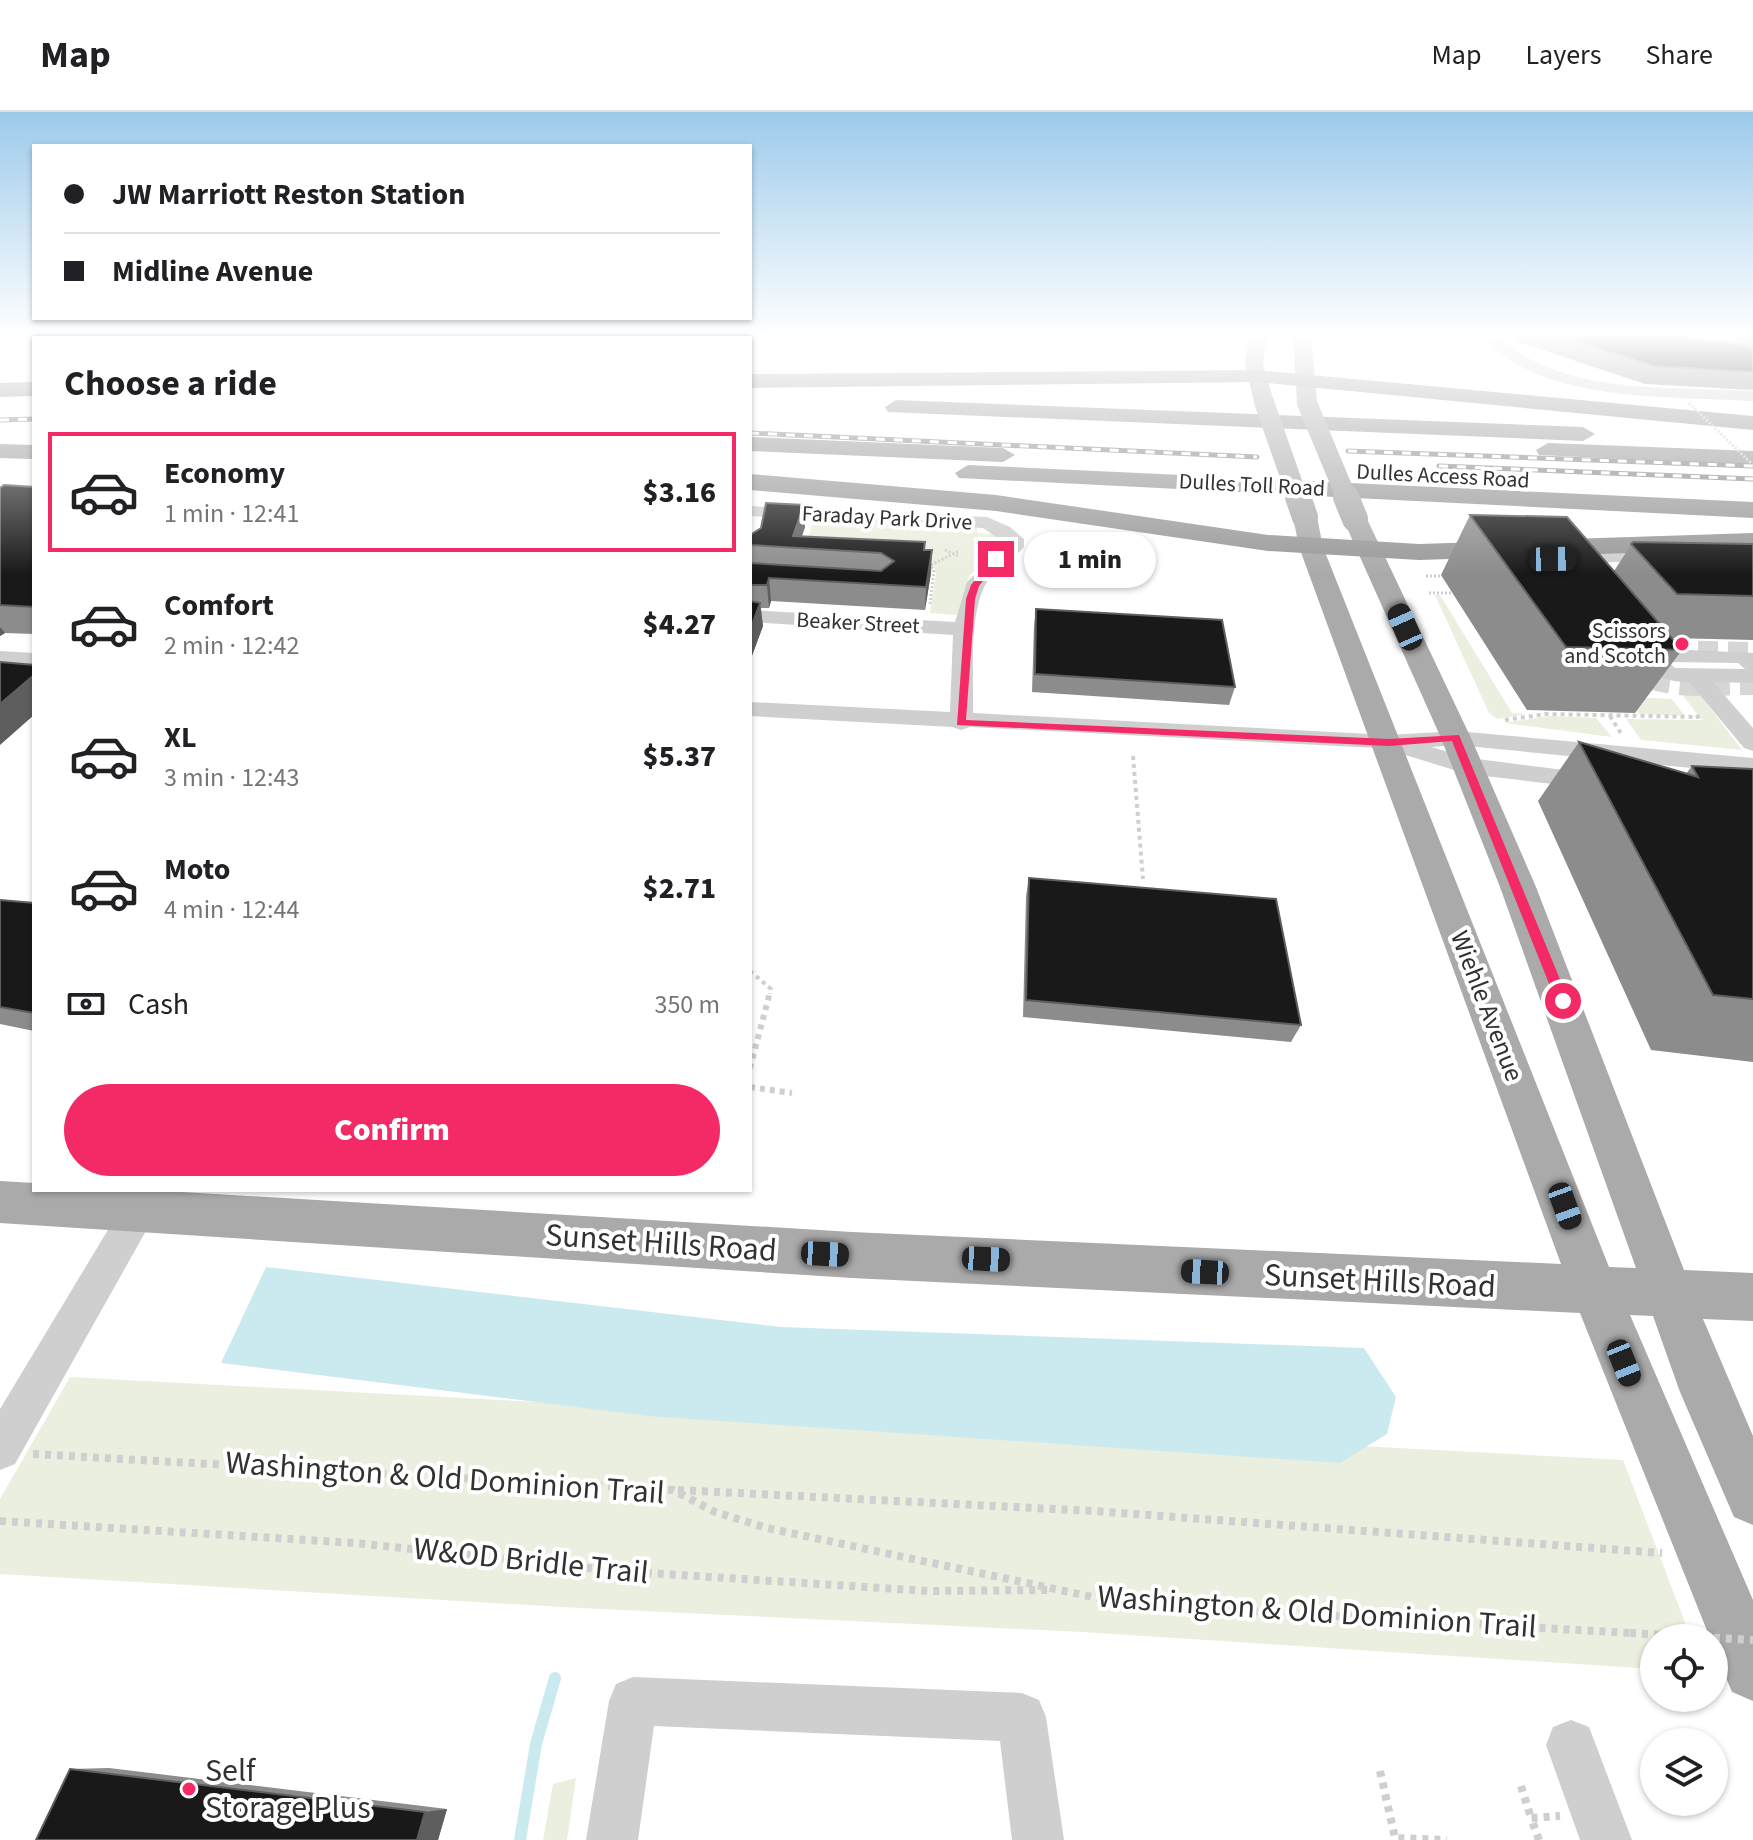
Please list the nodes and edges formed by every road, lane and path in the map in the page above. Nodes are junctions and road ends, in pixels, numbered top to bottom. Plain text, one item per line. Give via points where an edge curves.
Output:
1 (1268, 414) edge
2 (1311, 414) edge
3 (1679, 414) edge
4 (1700, 414) edge
5 (1753, 421) edge
6 (32, 429) edge
7 (0, 430) edge
8 (1753, 440) edge
9 (752, 444) edge
10 (0, 450) edge
11 (32, 450) edge
12 (1753, 458) edge
13 (752, 463) edge
14 (1753, 465) edge
15 (752, 482) edge
16 (1753, 490) edge
17 (1753, 510) edge
18 (752, 511) edge
19 (1753, 541) edge
20 (1311, 547) junction
21 (1371, 549) junction
22 (945, 550) dead end
23 (922, 562) edge
24 (1447, 563) junction
25 (1728, 564) edge
26 (931, 565) junction
27 (1421, 576) dead end
28 (1429, 593) dead end
29 (1459, 593) dead end
30 (878, 598) edge
31 (930, 604) edge
32 (752, 616) edge
33 (872, 624) junction
34 (967, 629) junction
35 (0, 658) edge
36 (32, 660) edge
37 (1753, 665) edge
38 (1695, 675) junction
39 (1753, 676) edge
40 (1631, 707) edge
41 (1690, 707) dead end
42 (752, 709) edge
43 (1609, 716) junction
44 (1639, 716) junction
45 (961, 723) junction
46 (1497, 724) dead end
47 (1626, 740) dead end
48 (1389, 742) junction
49 (1753, 743) edge
50 (1462, 752) junction
51 (1133, 756) dead end
52 (1753, 766) edge
53 (1625, 786) edge
54 (1143, 879) dead end
55 (752, 973) edge
56 (752, 1060) edge
57 (752, 1087) edge
58 (792, 1093) dead end
59 (145, 1200) edge
60 (0, 1202) edge
61 (1595, 1291) junction
62 (1671, 1294) junction
63 (1753, 1297) edge
64 (16, 1451) edge
65 (673, 1490) junction
66 (1753, 1498) edge
67 (0, 1521) edge
68 (1668, 1553) dead end
69 (1063, 1590) junction
70 (1753, 1640) edge
71 (1753, 1671) edge
72 (1571, 1745) dead end
73 (1380, 1771) dead end
74 (1521, 1786) dead end
75 (1531, 1818) junction
76 (1591, 1827) edge
77 (612, 1840) edge
78 (1038, 1840) edge
79 (1447, 1840) edge
80 (1539, 1840) edge

1 - 20 main road, Wiehle Avenue, bridge
2 - 21 main road, bridge
3 - 5 highway
4 - 14 path, bridge
6 - 7 highway
8 - 12 highway, Dulles Access Road via 879,415
9 - 16 highway, Dulles Access Road
10 - 11 highway
13 - 17 highway, Dulles Toll Road
15 - 20 highway via 981,501
18 - 34 street, Faraday Park Drive via 987,523 1003,531 1017,543 975,585
19 - 24 highway
20 - 21 highway
20 - 48 main road, Wiehle Avenue
21 - 24 highway via 1419,552
21 - 50 main road
22 - 26 path via 958,554
23 - 26 path
24 - 25 street via 1688,556
24 - 27 path
26 - 31 path
28 - 29 path
30 - 33 street
32 - 33 street, Beaker Street
33 - 34 street, Beaker Street
34 - 45 street
35 - 36 street
37 - 38 street via 1744,657 1641,648 1669,675
38 - 39 street
38 - 49 street
40 - 44 path
41 - 44 path via 1698,717
42 - 45 street
43 - 44 path
43 - 46 path via 1546,714
43 - 47 path
45 - 48 street
48 - 50 street
48 - 61 main road, Wiehle Avenue
50 - 52 street
50 - 53 street
50 - 62 main road via 1552,972
51 - 54 path
55 - 56 path via 771,989
57 - 58 path
59 - 60 main road, Sunset Hills Road
59 - 61 main road, Sunset Hills Road via 837,1255
59 - 64 street
61 - 62 main road, Sunset Hills Road
61 - 71 main road, Wiehle Avenue
62 - 63 main road, Sunset Hills Road
62 - 66 main road via 1706,1392
64 - 65 path, Washington & Old Dominion Trail
65 - 68 path via 1094,1511
65 - 69 path, Washington & Old Dominion Trail via 715,1512 767,1528
67 - 69 path, W&OD Bridle Trail via 355,1543 645,1573 928,1591
69 - 70 path, Washington & Old Dominion Trail, bridge via 1142,1605
72 - 76 street
73 - 79 path via 1395,1838
74 - 75 path
75 - 76 path
75 - 80 path
77 - 78 street via 633,1701 1022,1717

